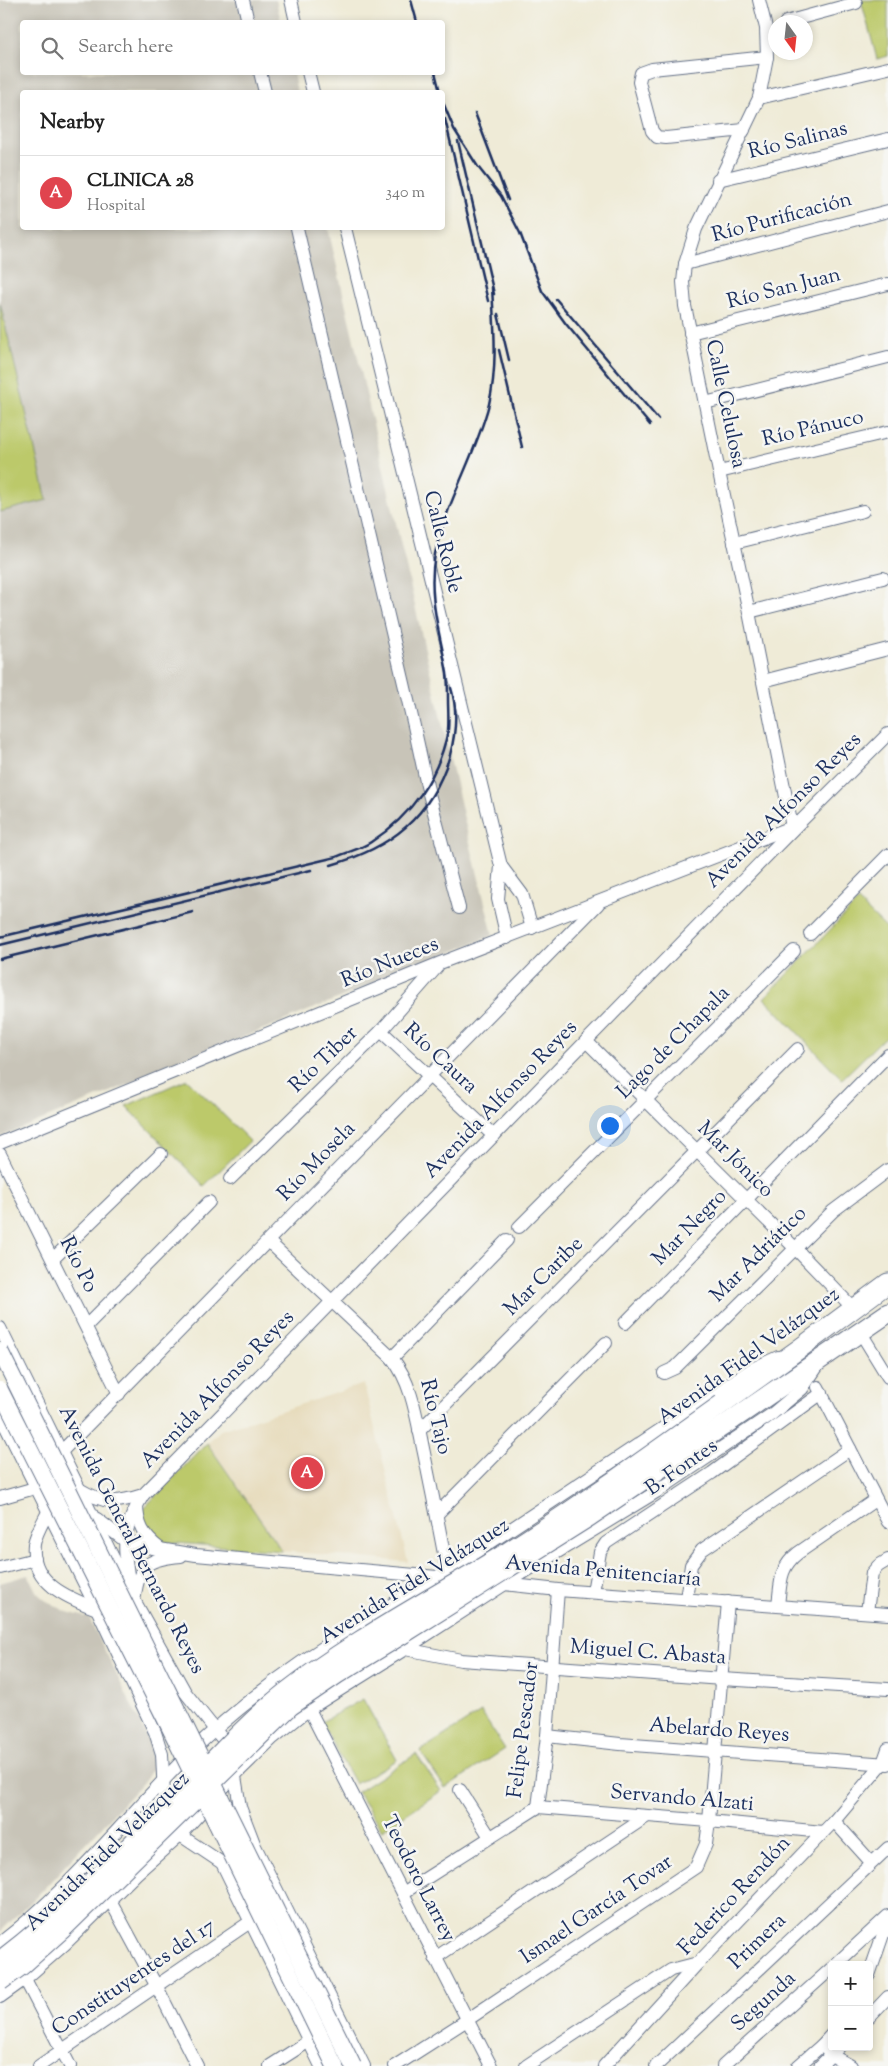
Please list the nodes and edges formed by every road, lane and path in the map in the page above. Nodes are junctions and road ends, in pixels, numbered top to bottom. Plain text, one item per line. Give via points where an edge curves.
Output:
1 (242, 0) edge
2 (291, 0) edge
3 (759, 0) edge
4 (856, 3) dead end
5 (812, 15) edge
6 (247, 20) edge
7 (296, 20) edge
8 (768, 20) edge
9 (768, 45) edge
10 (766, 57) junction
11 (888, 68) edge
12 (261, 75) edge
13 (309, 75) edge
14 (264, 90) edge
15 (312, 90) edge
16 (759, 98) junction
17 (744, 130) junction
18 (888, 139) edge
19 (718, 180) junction
20 (888, 211) edge
21 (297, 230) edge
22 (346, 230) edge
23 (685, 264) junction
24 (888, 284) edge
25 (690, 333) junction
26 (888, 357) edge
27 (705, 403) junction
28 (888, 432) edge
29 (719, 472) junction
30 (863, 511) dead end
31 (734, 544) junction
32 (883, 578) dead end
33 (749, 612) junction
34 (888, 649) edge
35 (763, 681) junction
36 (888, 734) edge
37 (794, 826) junction
38 (888, 855) edge
39 (501, 866) junction
40 (602, 900) junction
41 (459, 908) dead end
42 (532, 928) junction
43 (810, 934) dead end
44 (507, 938) junction
45 (794, 951) dead end
46 (440, 963) junction
47 (381, 1031) junction
48 (586, 1041) junction
49 (798, 1049) dead end
50 (888, 1055) edge
51 (430, 1076) junction
52 (646, 1101) junction
53 (494, 1136) junction
54 (0, 1143) edge
55 (697, 1151) junction
56 (0, 1154) edge
57 (161, 1154) dead end
58 (888, 1170) edge
59 (230, 1180) dead end
60 (746, 1199) junction
61 (209, 1202) dead end
62 (520, 1227) dead end
63 (507, 1240) dead end
64 (268, 1241) junction
65 (794, 1247) junction
66 (53, 1259) junction
67 (888, 1283) edge
68 (332, 1302) junction
69 (854, 1309) junction
70 (888, 1313) edge
71 (625, 1323) dead end
72 (86, 1326) junction
73 (0, 1328) edge
74 (862, 1332) junction
75 (606, 1343) dead end
76 (799, 1349) junction
77 (0, 1351) edge
78 (392, 1358) junction
79 (822, 1360) junction
80 (664, 1373) dead end
81 (887, 1375) edge
82 (812, 1377) junction
83 (0, 1390) edge
84 (822, 1393) junction
85 (119, 1394) junction
86 (0, 1415) edge
87 (3, 1428) edge
88 (419, 1431) junction
89 (850, 1449) junction
90 (61, 1452) junction
91 (35, 1488) junction
92 (79, 1489) junction
93 (0, 1498) edge
94 (140, 1500) junction
95 (875, 1500) junction
96 (627, 1510) junction
97 (48, 1512) junction
98 (92, 1514) junction
99 (437, 1514) junction
100 (888, 1522) edge
101 (620, 1534) junction
102 (494, 1539) junction
103 (124, 1540) junction
104 (159, 1548) junction
105 (196, 1555) junction
106 (35, 1559) junction
107 (888, 1560) edge
108 (0, 1568) edge
109 (448, 1570) junction
110 (530, 1570) junction
111 (436, 1577) junction
112 (422, 1584) junction
113 (505, 1584) junction
114 (558, 1590) junction
115 (593, 1592) junction
116 (133, 1597) junction
117 (686, 1599) junction
118 (728, 1602) junction
119 (778, 1605) junction
120 (97, 1609) junction
121 (867, 1612) junction
122 (888, 1614) edge
123 (454, 1617) junction
124 (405, 1649) junction
125 (552, 1666) junction
126 (722, 1680) junction
127 (266, 1687) junction
128 (888, 1689) edge
129 (185, 1692) junction
130 (309, 1710) junction
131 (146, 1713) junction
132 (285, 1729) junction
133 (216, 1730) junction
134 (547, 1736) junction
135 (888, 1750) edge
136 (714, 1751) junction
137 (886, 1763) edge
138 (235, 1775) junction
139 (163, 1782) junction
140 (460, 1790) dead end
141 (538, 1807) junction
142 (646, 1817) junction
143 (709, 1821) junction
144 (834, 1821) junction
145 (823, 1832) junction
146 (180, 1835) junction
147 (490, 1837) junction
148 (108, 1839) junction
149 (255, 1846) junction
150 (888, 1848) edge
151 (871, 1862) junction
152 (222, 1863) junction
153 (137, 1873) junction
154 (403, 1893) junction
155 (110, 1900) junction
156 (888, 1918) edge
157 (250, 1922) junction
158 (0, 1943) edge
159 (435, 1958) junction
160 (0, 1961) edge
161 (840, 1961) edge
162 (698, 1963) junction
163 (873, 1963) edge
164 (828, 1972) edge
165 (25, 1979) junction
166 (0, 1981) edge
167 (157, 1987) junction
168 (0, 1997) edge
169 (887, 2001) edge
170 (873, 2013) edge
171 (467, 2020) junction
172 (828, 2038) edge
173 (309, 2041) junction
174 (822, 2045) junction
175 (828, 2048) edge
176 (62, 2050) junction
177 (835, 2051) edge
178 (39, 2066) edge
179 (70, 2066) edge
180 (197, 2066) edge
181 (270, 2066) edge
182 (321, 2066) edge
183 (335, 2066) edge
184 (353, 2066) edge
185 (364, 2066) edge
186 (395, 2066) edge
187 (491, 2066) edge
188 (526, 2066) edge
189 (604, 2066) edge
190 (656, 2066) edge
191 (723, 2066) edge
192 (798, 2066) edge
193 (820, 2066) edge
194 (851, 2066) edge

1 - 6 street
2 - 7 street
3 - 8 street, Calle Celulosa
4 - 5 street
9 - 10 street, Calle Celulosa
10 - 16 street, Calle Celulosa
10 - 17 street via 652,69 641,73 639,82 656,137
11 - 16 street
12 - 14 street
13 - 15 street
16 - 17 street, Calle Celulosa
17 - 19 street, Calle Celulosa
18 - 19 street, Río Salinas
19 - 23 street, Calle Celulosa via 696,229
20 - 23 street, Río Purificación
21 - 41 street via 427,786
22 - 39 street, Calle Roble
23 - 25 street, Calle Celulosa via 683,294
24 - 25 street, Río San Juan
25 - 27 street, Calle Celulosa
26 - 27 street
27 - 29 street, Calle Celulosa
28 - 29 street, Río Pánuco
29 - 31 street, Calle Celulosa
30 - 31 street
31 - 33 street, Calle Celulosa
32 - 33 street
33 - 35 street, Calle Celulosa
34 - 35 street
35 - 37 street, Calle Celulosa
36 - 37 street, Avenida Alfonso Reyes
37 - 40 street, Río Nueces
37 - 48 street, Avenida Alfonso Reyes
38 - 43 street
39 - 42 street, Calle Roble via 522,894
39 - 44 street, Calle Roble via 498,899
40 - 42 street, Río Nueces
40 - 51 street, Río Mosela
42 - 44 street, Río Nueces
44 - 46 street, Río Nueces
45 - 52 street, Lago de Chapala
46 - 47 street, Río Tiber
46 - 54 street, Río Nueces
47 - 51 street, Río Caura
47 - 59 street, Río Tiber
48 - 52 street, Mar Jónico
48 - 53 street, Avenida Alfonso Reyes
49 - 55 street, Mar Caribe
50 - 60 street, Mar Negro
51 - 53 street, Río Caura
51 - 64 street, Río Mosela
52 - 55 street, Mar Jónico
52 - 62 street, Lago de Chapala
53 - 68 street, Avenida Alfonso Reyes
55 - 60 street, Mar Jónico
55 - 88 street, Mar Caribe
56 - 66 street, Río Po
57 - 66 street
58 - 65 street, Mar Adriático via 833,1211
60 - 65 street, Mar Jónico
60 - 71 street, Mar Negro
61 - 72 street
63 - 78 street
64 - 68 street, Río Tajo
64 - 85 street, Río Mosela
65 - 69 street, Mar Jónico
65 - 80 street, Mar Adriático via 675,1368
66 - 72 street, Río Po
67 - 69 highway, Avenida Fidel Velázquez
68 - 78 street, Río Tajo
68 - 94 street, Avenida Alfonso Reyes
69 - 76 highway, Avenida Fidel Velázquez
70 - 74 highway, Avenida Fidel Velázquez
72 - 85 street, Río Po
73 - 90 street, Avenida General Bernardo Reyes
74 - 79 highway, Avenida Fidel Velázquez
74 - 81 street
75 - 99 street
76 - 102 street via 752,1369
76 - 160 highway, Avenida Fidel Velázquez, bridge via 579,1507 327,1663 283,1694 241,1731 104,1870
77 - 184 main road, Avenida General Bernardo Reyes, bridge
78 - 88 street, Río Tajo via 404,1376
79 - 82 street
79 - 166 highway, Avenida Fidel Velázquez, bridge via 590,1516 290,1706 61,1930
82 - 84 street
82 - 96 street via 772,1414
83 - 183 main road, bridge
84 - 89 street
84 - 101 street, B. Fontes via 712,1473
85 - 90 street, Río Mosela
86 - 87 street
87 - 91 street
88 - 99 street, Río Tajo
89 - 95 street
89 - 117 street via 702,1550 691,1566
90 - 92 street, Avenida General Bernardo Reyes
91 - 93 street
91 - 97 street
92 - 94 street, Avenida Alfonso Reyes via 110,1502
92 - 98 street, Avenida General Bernardo Reyes
94 - 103 street, Avenida Alfonso Reyes
94 - 104 street via 142,1531
95 - 100 street
95 - 119 street via 788,1562 782,1571
96 - 101 street
96 - 110 street
97 - 106 street via 34,1545
97 - 120 street
98 - 103 street, Avenida Penitenciaría
98 - 116 street, Avenida General Bernardo Reyes
99 - 109 street, Río Tajo
101 - 115 street, B. Fontes via 601,1549
102 - 109 street
102 - 110 street via 493,1552 500,1563 511,1570
103 - 104 street, Avenida Penitenciaría
103 - 116 street, Avenida Alfonso Reyes
104 - 105 street, Avenida Penitenciaría
105 - 111 street, Avenida Penitenciaría
105 - 116 street, Avenida Penitenciaría via 162,1558 147,1564 139,1575
106 - 108 street
106 - 120 street via 44,1578 59,1593
107 - 121 street via 872,1573
109 - 111 street
110 - 113 street
111 - 112 street
111 - 113 street, Avenida Penitenciaría
112 - 123 street via 446,1591 453,1603
112 - 127 street via 284,1672
113 - 114 street, Avenida Penitenciaría
113 - 123 street
114 - 115 street, Avenida Penitenciaría
114 - 125 street, Felipe Pescador
115 - 117 street, Avenida Penitenciaría
116 - 129 street, Avenida General Bernardo Reyes
117 - 118 street, Avenida Penitenciaría
118 - 119 street, Avenida Penitenciaría
118 - 126 street, Ismael García Tovar
119 - 121 street, Avenida Penitenciaría
120 - 131 street
121 - 122 street, Avenida Penitenciaría
123 - 124 street
124 - 125 street, Miguel C. Abasta via 462,1660
124 - 130 street
125 - 126 street, Miguel C. Abasta
125 - 134 street, Felipe Pescador
126 - 128 street, Miguel C. Abasta
126 - 136 street, Ismael García Tovar
127 - 132 street via 260,1697 262,1715 274,1727
127 - 133 street
129 - 131 street via 183,1705 174,1715 160,1719
129 - 133 street, Avenida General Bernardo Reyes
130 - 132 street
130 - 154 street, Teodoro Larrey
131 - 139 street via 159,1744
132 - 138 street
133 - 138 street, Avenida General Bernardo Reyes via 230,1751
133 - 139 street
134 - 136 street, Abelardo Reyes
134 - 141 street, Felipe Pescador
135 - 137 street, Federico Rendón
136 - 137 street, Abelardo Reyes
136 - 143 street, Ismael García Tovar
137 - 144 street, Federico Rendón
138 - 146 street
138 - 149 street, Avenida General Bernardo Reyes via 240,1807
139 - 146 street via 169,1816
139 - 148 street
140 - 147 street
141 - 142 street, Servando Alzati
141 - 147 street, Felipe Pescador
142 - 143 street, Servando Alzati
142 - 159 street
143 - 145 street, Servando Alzati
143 - 171 street, Ismael García Tovar via 706,1844 696,1867
144 - 145 street, Federico Rendón
144 - 151 street
145 - 162 street, Federico Rendón
146 - 152 street
146 - 153 street
147 - 154 street, Felipe Pescador
148 - 153 street via 125,1838 135,1845 141,1862
148 - 158 street via 18,1930
149 - 152 street via 243,1842 230,1846
149 - 185 street, Avenida General Bernardo Reyes
150 - 151 street, Primera
151 - 190 street, Primera
152 - 157 street
153 - 155 street
154 - 159 street, Teodoro Larrey
155 - 165 street
155 - 167 street
156 - 161 street
156 - 163 street
157 - 167 street, Constituyentes del 17
157 - 173 street
159 - 171 street, Teodoro Larrey
162 - 188 street via 671,1970
162 - 189 street, Federico Rendón
164 - 191 street, Segunda
165 - 168 street
165 - 176 street
167 - 176 street, Constituyentes del 17
167 - 180 street
169 - 170 street
171 - 186 street, Ismael García Tovar
171 - 187 street, Teodoro Larrey
172 - 174 street
173 - 181 street
173 - 182 street
174 - 175 street
174 - 192 street
176 - 178 street, Constituyentes del 17
176 - 179 street
177 - 193 street
177 - 194 street

